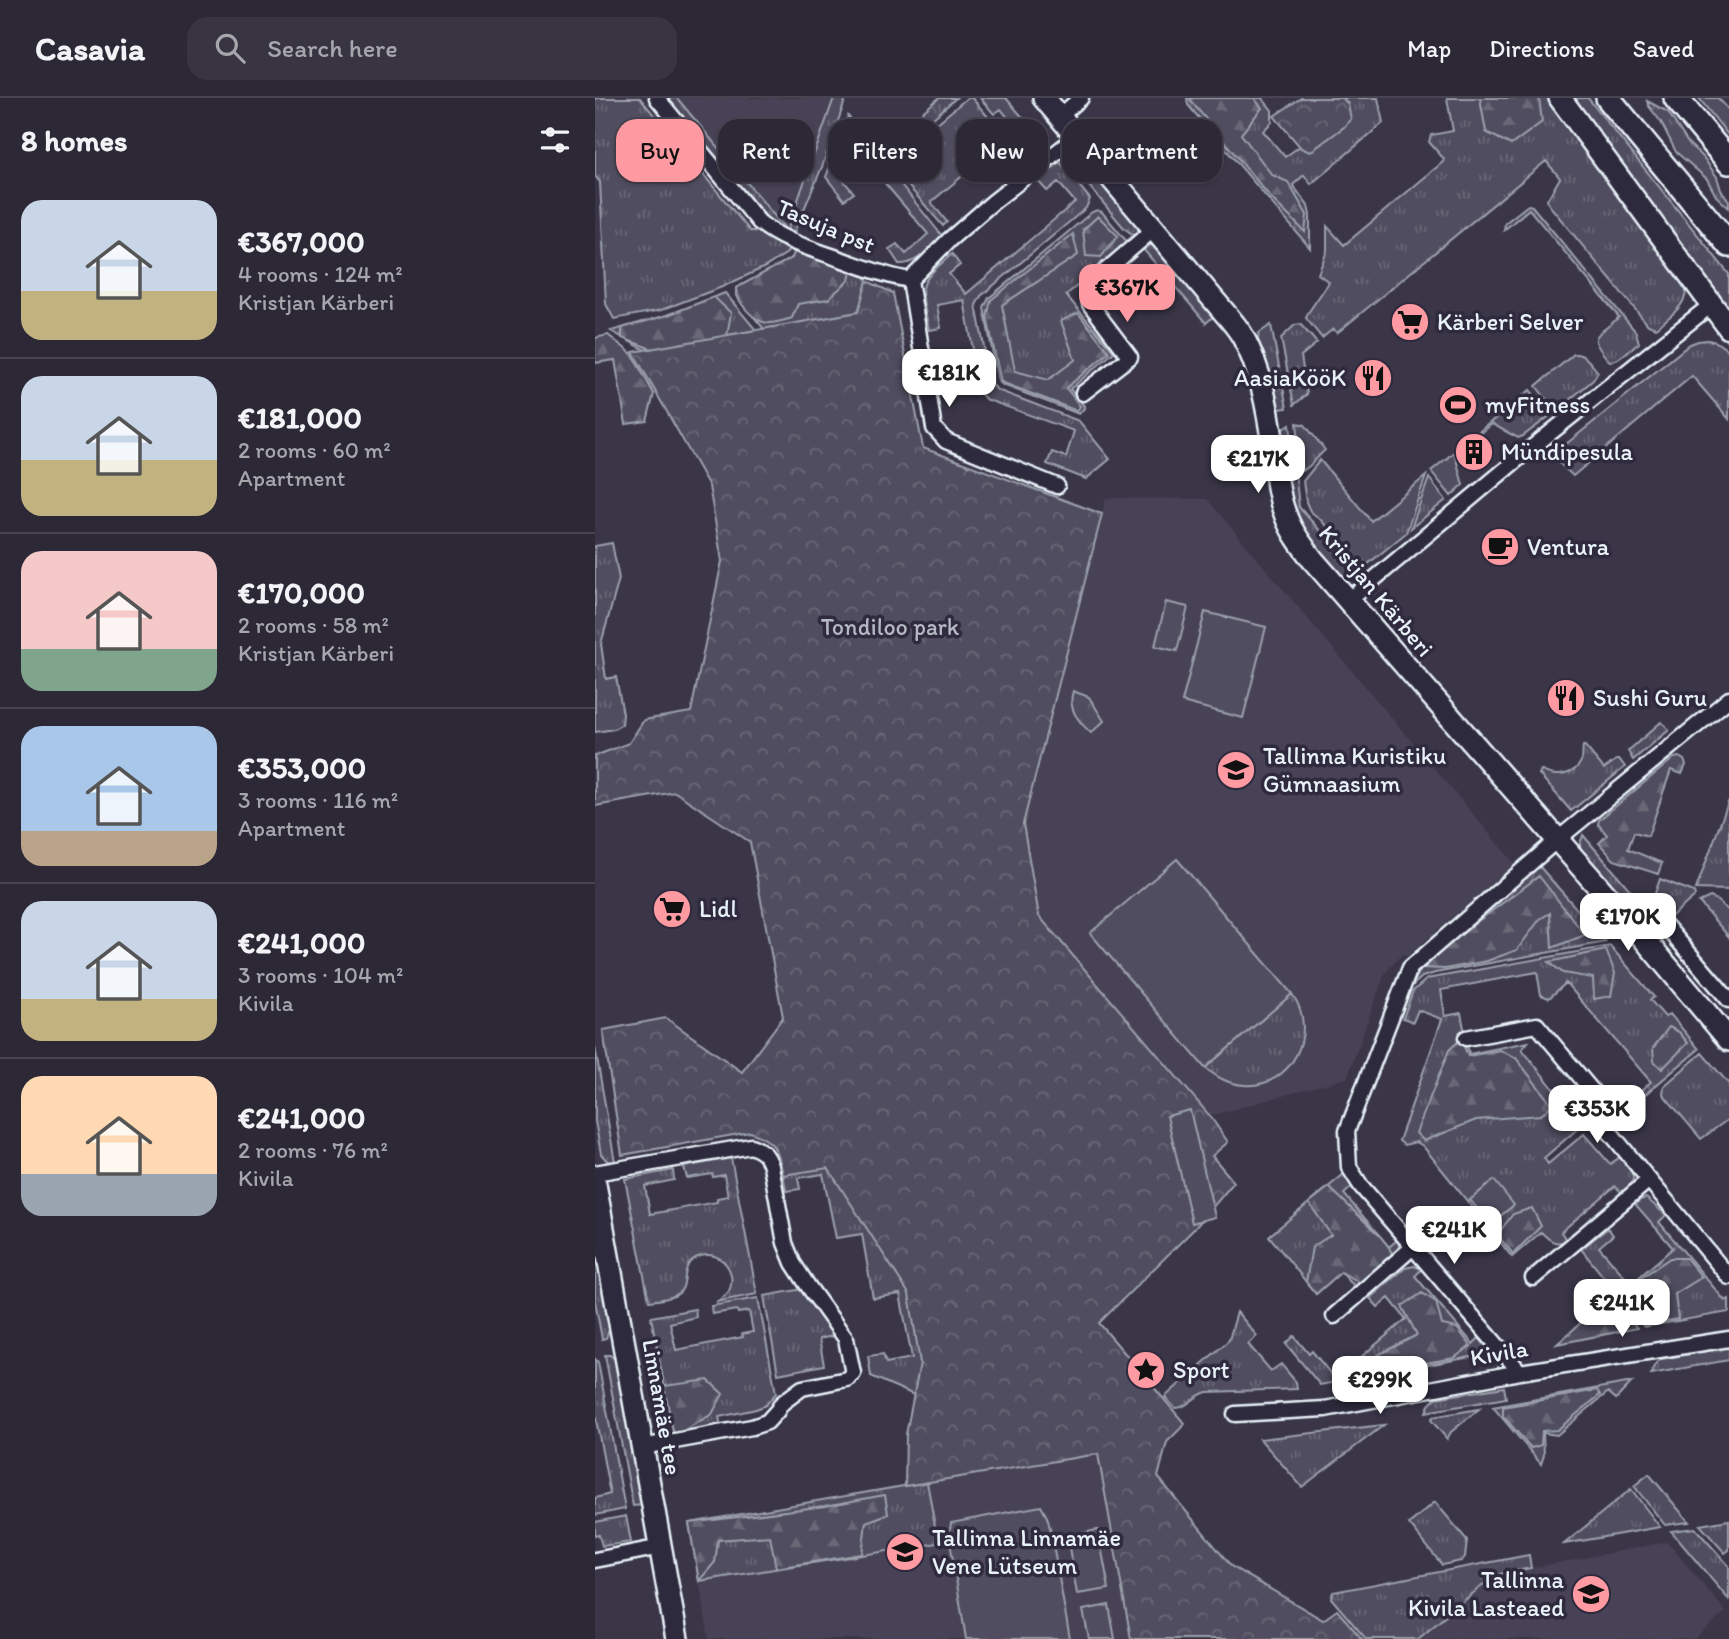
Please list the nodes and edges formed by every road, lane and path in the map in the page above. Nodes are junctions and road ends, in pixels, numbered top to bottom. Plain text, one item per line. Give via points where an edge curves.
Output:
1 (657, 98) edge
2 (1044, 98) edge
3 (1081, 98) edge
4 (1560, 98) edge
5 (1608, 98) edge
6 (1677, 98) edge
7 (1059, 117) junction
8 (1062, 121) edge
9 (1062, 149) edge
10 (1729, 162) edge
11 (1114, 182) edge
12 (1154, 229) junction
13 (1729, 245) edge
14 (910, 280) junction
15 (1711, 305) junction
16 (1729, 328) edge
17 (1083, 393) dead end
18 (1056, 486) dead end
19 (1349, 600) junction
20 (1729, 699) edge
21 (1557, 840) junction
22 (1665, 925) dead end
23 (1729, 1000) edge
24 (1466, 1038) dead end
25 (1729, 1040) edge
26 (595, 1173) edge
27 (1649, 1180) junction
28 (595, 1184) edge
29 (1413, 1247) junction
30 (1729, 1277) edge
31 (1533, 1278) dead end
32 (1334, 1317) dead end
33 (1729, 1339) edge
34 (1520, 1372) junction
35 (1235, 1414) dead end
36 (642, 1447) junction
37 (660, 1547) junction
38 (595, 1560) edge
39 (677, 1639) edge

1 - 14 street, Tasuja pst via 772,232
2 - 7 street, Kristjan Kärberi
3 - 7 street
4 - 15 street
5 - 13 main road
6 - 10 main road
7 - 8 street, Kristjan Kärberi
9 - 14 street via 993,201
11 - 12 street, Kristjan Kärberi
12 - 17 street via 1087,287 1090,304 1130,357
12 - 19 street, Kristjan Kärberi via 1243,335 1270,422 1286,518 1313,560
14 - 18 street via 934,428 946,441
15 - 16 street
15 - 19 street
19 - 21 street, Kristjan Kärberi
20 - 21 street
21 - 25 street, Kristjan Kärberi
21 - 29 street via 1410,968 1347,1132 1352,1172
22 - 23 street
24 - 27 street via 1537,1026 1604,1105 1604,1125
26 - 36 street via 751,1146 763,1151 771,1166 793,1263 846,1339 853,1373 847,1379 802,1388 767,1422
27 - 30 street
27 - 31 street
28 - 36 street, Linnamäe tee
29 - 32 street
29 - 34 street
33 - 34 street, Kivila
34 - 35 street, Kivila via 1325,1409
36 - 37 street, Linnamäe tee
37 - 38 street
37 - 39 street, Linnamäe tee

